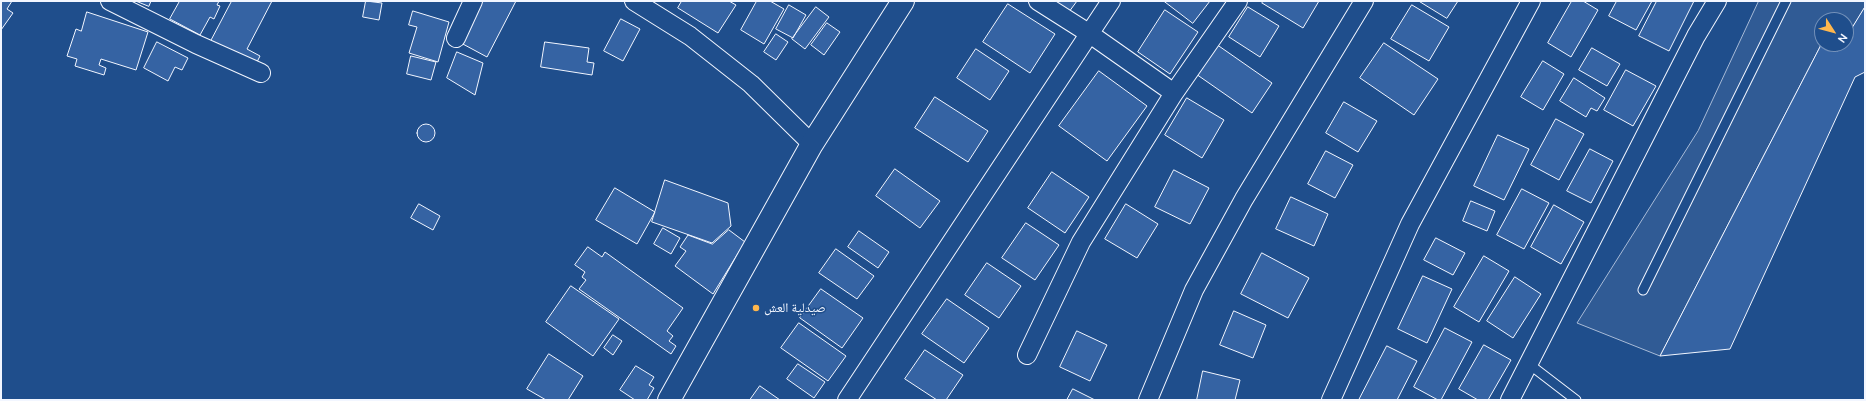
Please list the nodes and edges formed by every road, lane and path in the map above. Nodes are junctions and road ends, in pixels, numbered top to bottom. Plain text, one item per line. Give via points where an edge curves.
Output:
1 (110, 1) edge
2 (473, 1) edge
3 (634, 1) edge
4 (903, 1) edge
5 (1038, 1) edge
6 (1111, 1) edge
7 (1238, 1) edge
8 (1364, 1) edge
9 (1531, 1) edge
10 (1717, 1) edge
11 (1786, 1) edge
12 (1090, 34) junction
13 (456, 38) dead end
14 (261, 73) dead end
15 (1174, 93) junction
16 (812, 144) junction
17 (1643, 290) dead end
18 (1027, 355) dead end
19 (1529, 364) junction
20 (669, 400) edge
21 (847, 400) edge
22 (1148, 400) edge
23 (1331, 400) edge
24 (1510, 400) edge
25 (1576, 400) edge

1 - 14 street
2 - 13 street
3 - 16 street via 690,36 751,84
4 - 16 main road
5 - 12 street
6 - 12 street
7 - 15 street
8 - 22 street via 1244,199 1194,290
9 - 23 street via 1410,224
10 - 19 street via 1696,36
11 - 17 lane
12 - 15 street
12 - 21 street
15 - 18 street via 1081,242
16 - 20 main road
19 - 24 street
19 - 25 lane

